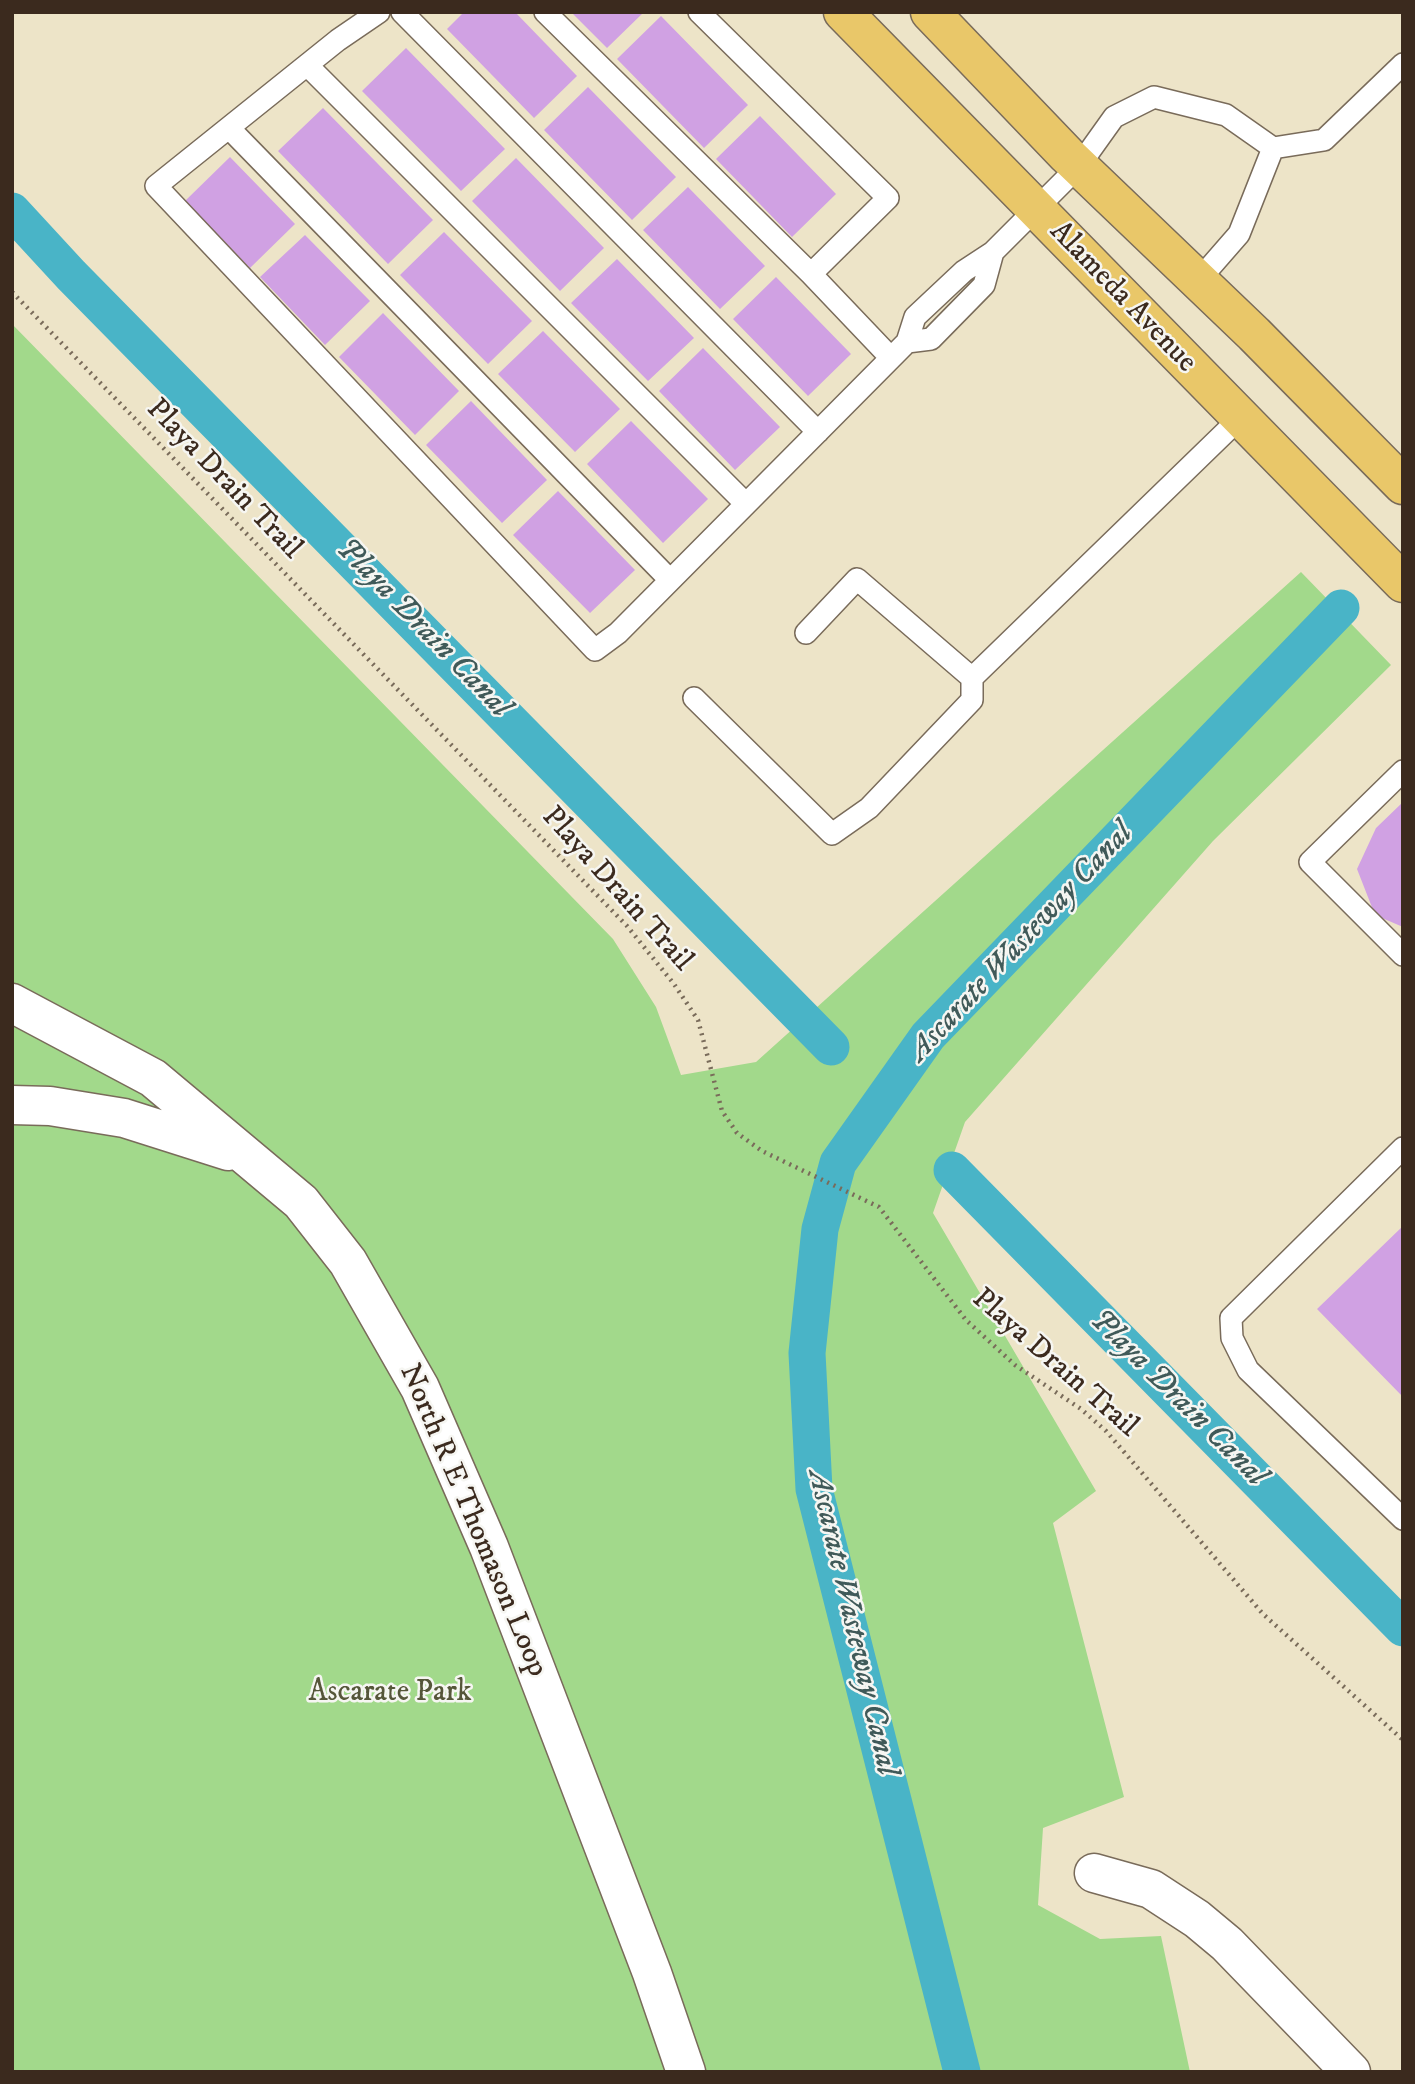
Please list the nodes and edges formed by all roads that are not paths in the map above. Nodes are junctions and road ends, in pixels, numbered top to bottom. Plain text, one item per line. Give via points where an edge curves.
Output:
1 (379, 12) edge
2 (402, 12) edge
3 (545, 12) edge
4 (699, 12) edge
5 (843, 12) edge
6 (930, 12) edge
7 (1403, 64) edge
8 (307, 65) junction
9 (229, 128) junction
10 (1273, 148) junction
11 (1079, 166) junction
12 (1036, 210) junction
13 (811, 274) junction
14 (1198, 281) junction
15 (891, 358) junction
16 (1240, 418) junction
17 (818, 432) junction
18 (1403, 485) edge
19 (746, 504) junction
20 (670, 580) junction
21 (1403, 583) edge
22 (806, 633) dead end
23 (972, 678) junction
24 (694, 698) dead end
25 (1403, 771) edge
26 (1403, 956) edge
27 (12, 1003) edge
28 (12, 1105) edge
29 (1403, 1148) edge
30 (247, 1157) junction
31 (1403, 1519) edge
32 (1094, 1873) dead end
33 (686, 2072) edge
34 (1351, 2072) edge

1 - 8 lane
2 - 17 lane
3 - 13 lane
4 - 13 lane via 888,198
5 - 12 main road, Alameda Avenue
6 - 11 main road, Alameda Avenue
7 - 10 lane via 1324,139
8 - 9 lane
8 - 19 lane
9 - 20 lane
9 - 20 lane via 156,186 595,650
10 - 11 lane via 1226,115 1154,97 1114,117
10 - 14 lane via 1239,234
11 - 12 lane
11 - 14 main road, Alameda Avenue
12 - 15 lane via 993,252 984,285 931,339 907,342
12 - 16 main road, Alameda Avenue
13 - 15 lane
14 - 18 main road, Alameda Avenue
15 - 17 lane
16 - 21 main road, Alameda Avenue
16 - 23 lane
17 - 19 lane
19 - 20 lane
22 - 23 lane via 857,579
23 - 24 lane via 972,701 869,808 832,834
25 - 26 lane via 1310,862
27 - 30 street, North R E Thomason Loop via 153,1078
28 - 30 street via 124,1118
29 - 31 lane via 1231,1318 1232,1338 1248,1370
30 - 33 street, North R E Thomason Loop via 301,1202 348,1262 421,1388 494,1560
32 - 34 street via 1151,1889 1197,1919

